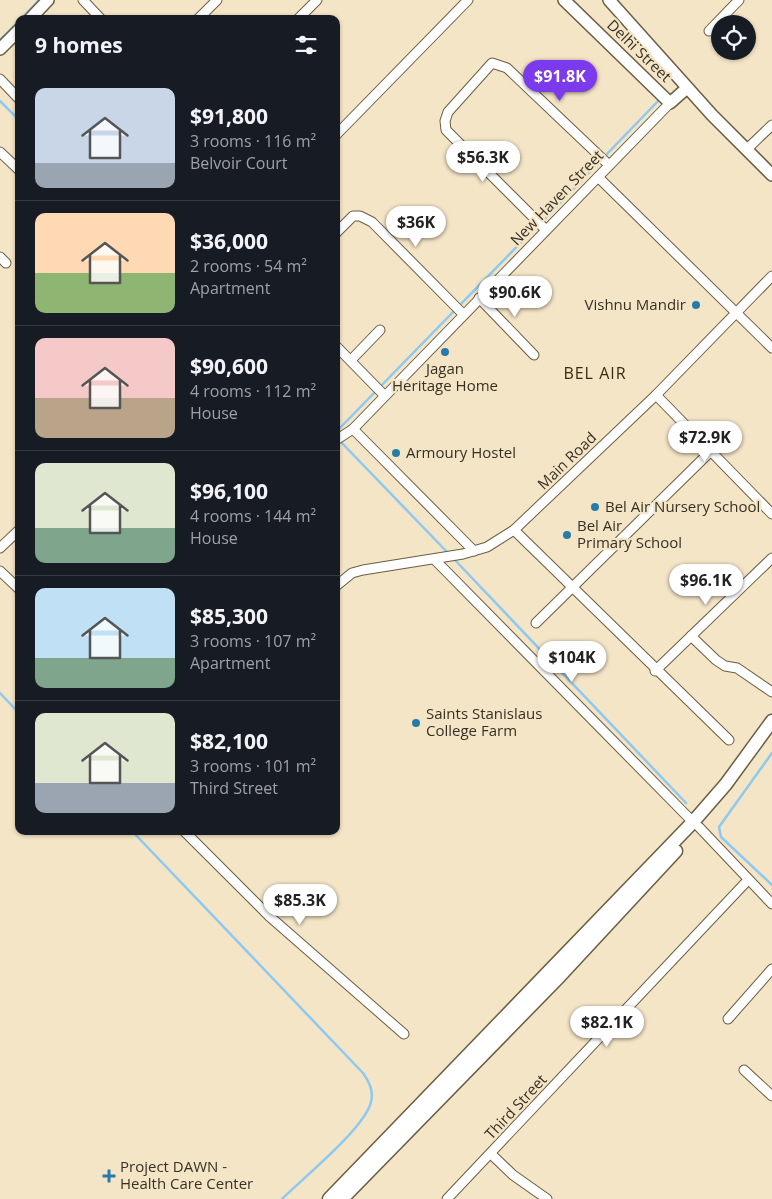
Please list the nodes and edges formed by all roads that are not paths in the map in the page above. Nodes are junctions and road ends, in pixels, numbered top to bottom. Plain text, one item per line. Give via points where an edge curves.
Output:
1 (48, 0) edge
2 (83, 0) edge
3 (216, 0) edge
4 (317, 0) edge
5 (468, 0) edge
6 (564, 0) edge
7 (610, 0) edge
8 (739, 0) edge
9 (34, 15) edge
10 (97, 15) edge
11 (202, 15) edge
12 (302, 15) edge
13 (709, 31) dead end
14 (15, 34) edge
15 (0, 49) edge
16 (0, 79) edge
17 (687, 88) junction
18 (15, 95) edge
19 (668, 101) junction
20 (772, 125) edge
21 (340, 131) edge
22 (746, 150) junction
23 (0, 152) edge
24 (609, 165) junction
25 (15, 166) edge
26 (598, 176) junction
27 (772, 176) edge
28 (340, 229) edge
29 (546, 230) junction
30 (772, 276) edge
31 (479, 298) junction
32 (460, 310) junction
33 (736, 313) junction
34 (380, 330) dead end
35 (772, 348) edge
36 (340, 350) edge
37 (534, 355) dead end
38 (351, 360) junction
39 (382, 393) junction
40 (656, 395) junction
41 (349, 432) junction
42 (340, 438) edge
43 (711, 451) junction
44 (772, 514) edge
45 (514, 530) junction
46 (15, 534) edge
47 (0, 548) edge
48 (474, 551) junction
49 (772, 558) edge
50 (435, 560) junction
51 (1, 574) edge
52 (340, 583) edge
53 (15, 586) edge
54 (572, 587) junction
55 (536, 623) dead end
56 (691, 636) junction
57 (655, 671) junction
58 (769, 690) edge
59 (772, 721) edge
60 (772, 736) edge
61 (728, 740) dead end
62 (696, 824) junction
63 (188, 835) edge
64 (748, 880) junction
65 (772, 904) edge
66 (772, 969) edge
67 (728, 1019) dead end
68 (404, 1034) dead end
69 (744, 1070) dead end
70 (772, 1096) edge
71 (491, 1154) junction
72 (329, 1199) edge
73 (342, 1199) edge
74 (447, 1199) edge
75 (547, 1199) edge

1 - 9 street
2 - 10 street
3 - 11 street
4 - 12 street
5 - 21 street
6 - 19 street, Delhi Street
7 - 17 street, Delhi Street
8 - 13 street
14 - 15 street
16 - 18 street
17 - 19 street
17 - 22 street, Delhi Street
19 - 24 street, New Haven Street
20 - 22 street
22 - 27 street, Delhi Street
23 - 25 street
24 - 26 street, New Haven Street
24 - 29 street via 507,68 492,63 448,112 446,130
26 - 29 street, New Haven Street
26 - 33 street
28 - 32 street via 353,216 372,222
29 - 31 street, New Haven Street
30 - 33 street, Main Road
31 - 32 street, New Haven Street
31 - 37 street
32 - 39 street, New Haven Street
33 - 35 street
33 - 40 street, Main Road
34 - 38 street
36 - 38 street
38 - 39 street
39 - 41 street, New Haven Street
40 - 43 street
40 - 45 street, Main Road
41 - 42 street, New Haven Street
41 - 48 street
43 - 44 street
43 - 54 street
45 - 48 street, Main Road via 487,547
45 - 54 street
46 - 47 street
48 - 50 street, Main Road
49 - 56 street
50 - 52 street, Main Road via 362,570
50 - 62 street
51 - 53 street
54 - 55 street
54 - 57 street
56 - 57 street
56 - 58 street via 716,660 737,668
57 - 61 street
59 - 62 main road
60 - 62 main road via 732,790
62 - 64 street
62 - 72 main road
62 - 73 main road via 560,976
63 - 68 street via 269,916
64 - 65 street
64 - 71 street, Third Street
66 - 67 street
69 - 70 street
71 - 74 street, Third Street
71 - 75 street via 513,1175

